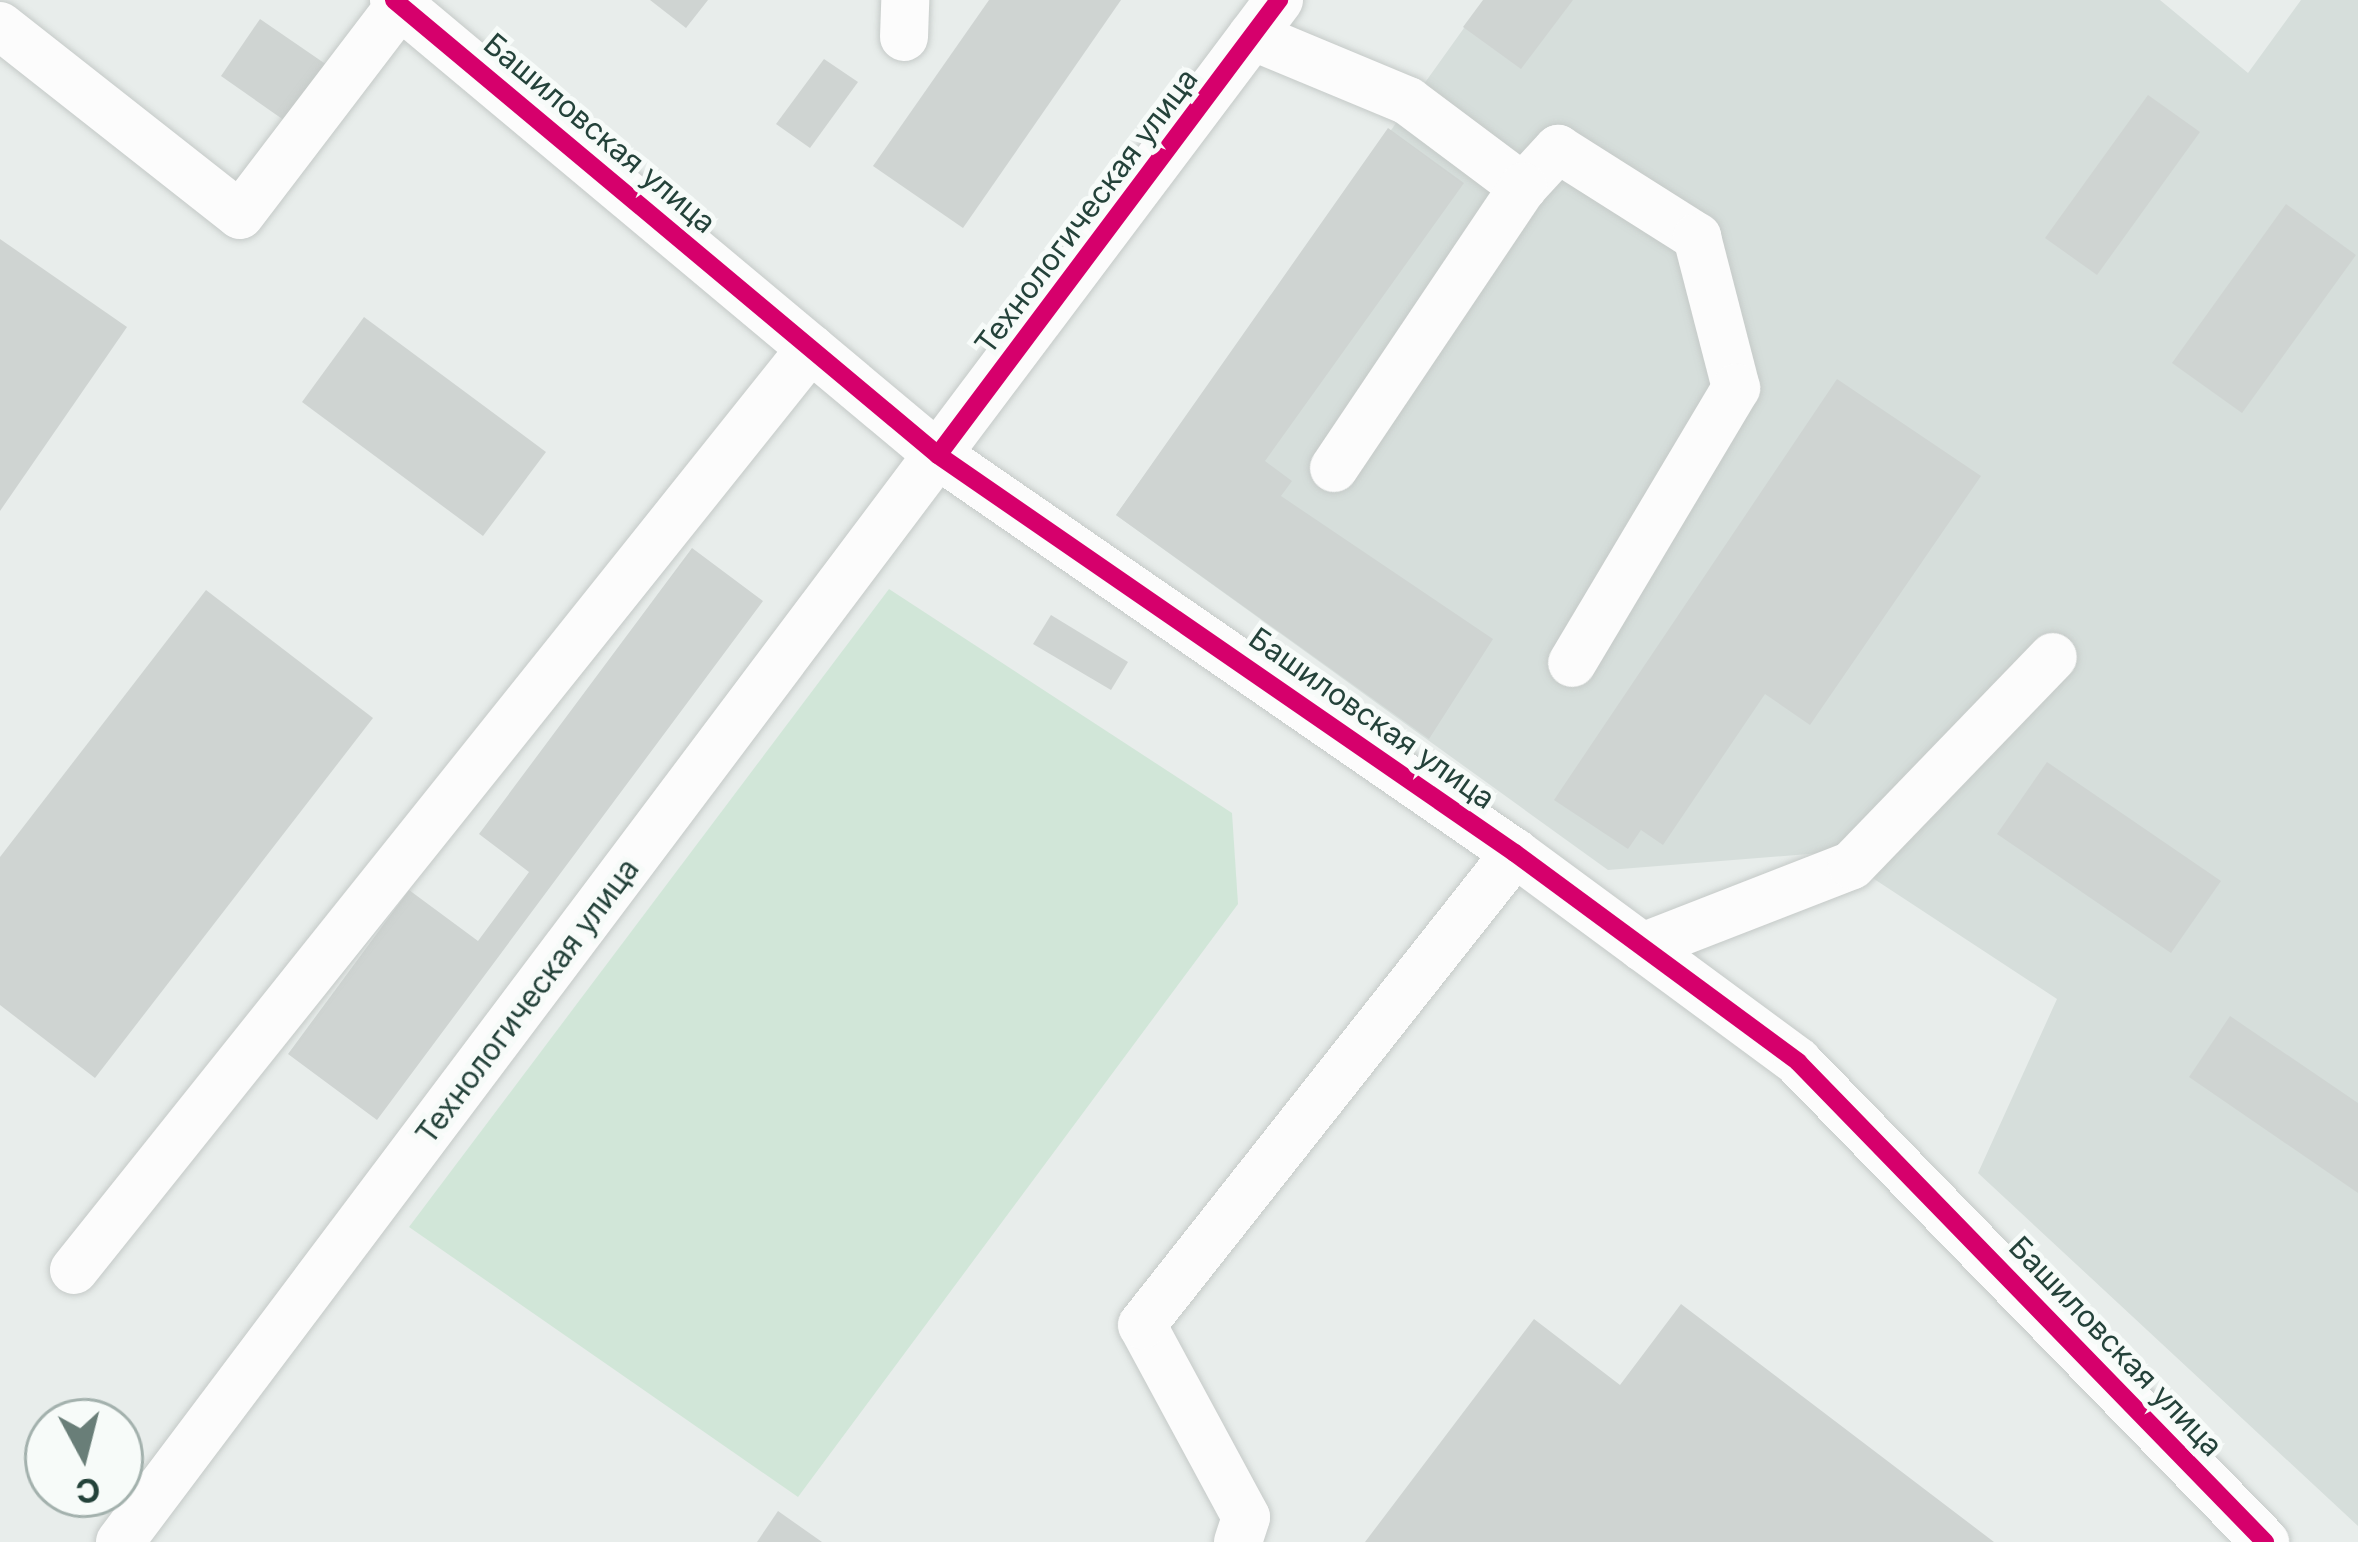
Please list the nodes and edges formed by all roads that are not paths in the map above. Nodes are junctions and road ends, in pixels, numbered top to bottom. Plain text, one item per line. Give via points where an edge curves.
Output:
1 (397, 3) edge
2 (1266, 18) edge
3 (0, 26) edge
4 (1523, 188) junction
5 (811, 348) junction
6 (938, 455) junction
7 (1334, 468) dead end
8 (2053, 657) dead end
9 (1572, 663) dead end
10 (1515, 854) junction
11 (1642, 947) junction
12 (74, 1270) dead end
13 (120, 1542) edge
14 (1238, 1542) edge
15 (2265, 1542) edge

1 - 3 street via 240,215
1 - 5 street, Башиловская улица
2 - 4 street via 1408,101
2 - 6 street, Технологическая улица
4 - 7 street
4 - 9 street via 1558,149 1697,237 1736,388
5 - 6 street, Башиловская улица
5 - 12 street
6 - 10 street, Башиловская улица
6 - 13 street, Технологическая улица
8 - 11 street via 1852,865
10 - 11 street, Башиловская улица
10 - 14 street via 1142,1325 1246,1516
11 - 15 street, Башиловская улица via 1798,1062

